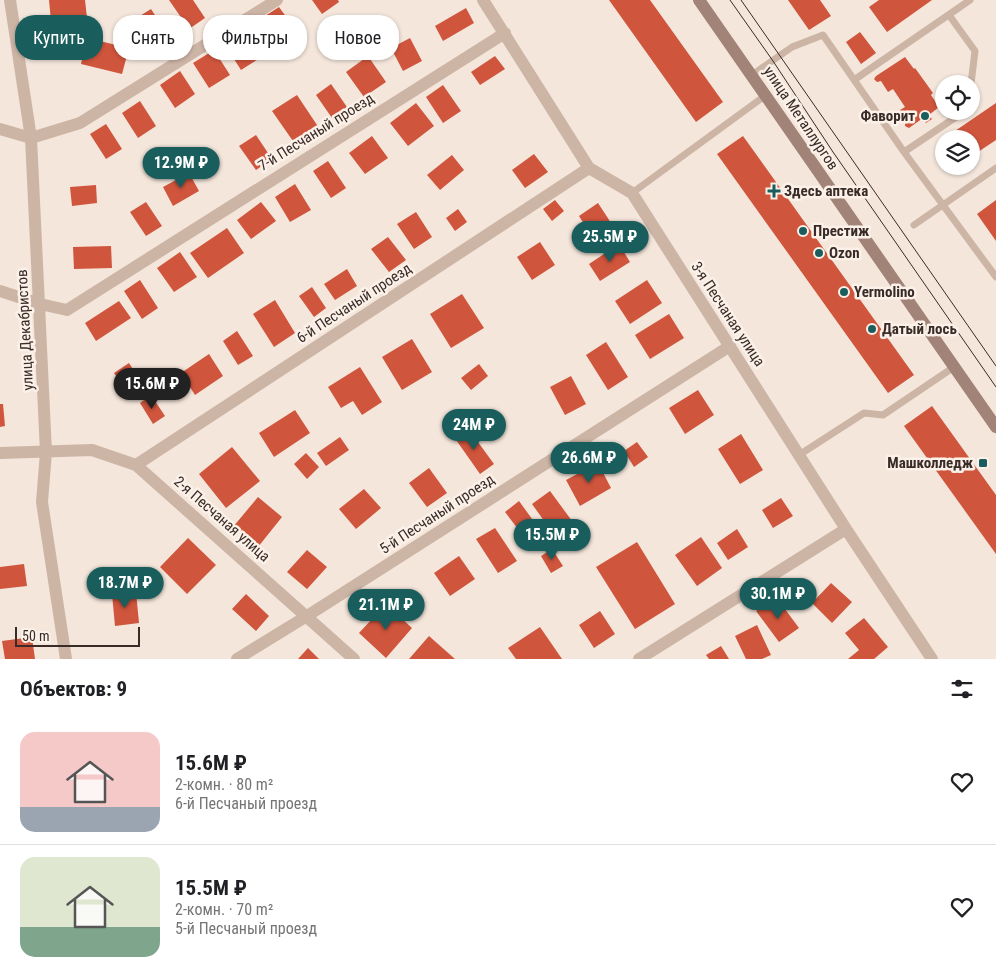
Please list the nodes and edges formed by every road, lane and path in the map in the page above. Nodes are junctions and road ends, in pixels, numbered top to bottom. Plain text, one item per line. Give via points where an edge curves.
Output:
1 (10, 0) edge
2 (277, 0) edge
3 (483, 0) edge
4 (699, 0) edge
5 (970, 0) edge
6 (949, 15) junction
7 (505, 32) junction
8 (752, 75) junction
9 (972, 75) edge
10 (854, 80) junction
11 (766, 95) junction
12 (952, 120) edge
13 (0, 129) edge
14 (31, 138) junction
15 (904, 152) junction
16 (589, 168) junction
17 (996, 168) edge
18 (632, 194) junction
19 (942, 205) junction
20 (914, 225) dead end
21 (996, 277) edge
22 (0, 292) edge
23 (40, 304) junction
24 (730, 346) junction
25 (954, 367) junction
26 (996, 427) edge
27 (0, 452) edge
28 (46, 452) junction
29 (799, 455) junction
30 (136, 466) junction
31 (846, 528) junction
32 (307, 616) junction
33 (66, 659) edge
34 (237, 659) edge
35 (354, 659) edge
36 (639, 659) edge
37 (932, 659) edge

1 - 14 street, улица Декабристов
2 - 14 street via 80,123
3 - 7 street, 3-я Песчаная улица
4 - 8 main road, улица Металлургов
5 - 6 lane
6 - 9 lane via 975,51
6 - 10 lane
7 - 16 street, 3-я Песчаная улица
7 - 23 street, 7-й Песчаный проезд via 67,310
8 - 10 lane via 792,47 823,35
8 - 11 main road, улица Металлургов
10 - 15 lane
11 - 18 lane
11 - 25 main road, улица Металлургов
12 - 15 lane
13 - 14 street
14 - 23 street, улица Декабристов
15 - 19 lane
16 - 18 street, 3-я Песчаная улица
16 - 30 street, 6-й Песчаный проезд
17 - 19 lane
18 - 24 street, 3-я Песчаная улица
19 - 20 lane
19 - 21 lane
22 - 23 street, 7-й Песчаный проезд
23 - 28 street, улица Декабристов
24 - 29 street, 3-я Песчаная улица
24 - 32 street, 5-й Песчаный проезд
25 - 26 main road, улица Металлургов
25 - 29 lane via 883,415 864,413
27 - 28 street, 2-я Песчаная улица
28 - 30 street, 2-я Песчаная улица via 92,450
28 - 33 street, улица Декабристов via 42,502
29 - 31 street, 3-я Песчаная улица
30 - 32 street, 2-я Песчаная улица
31 - 36 street
31 - 37 street, 3-я Песчаная улица
32 - 34 street, 5-й Песчаный проезд
32 - 35 street, 2-я Песчаная улица

